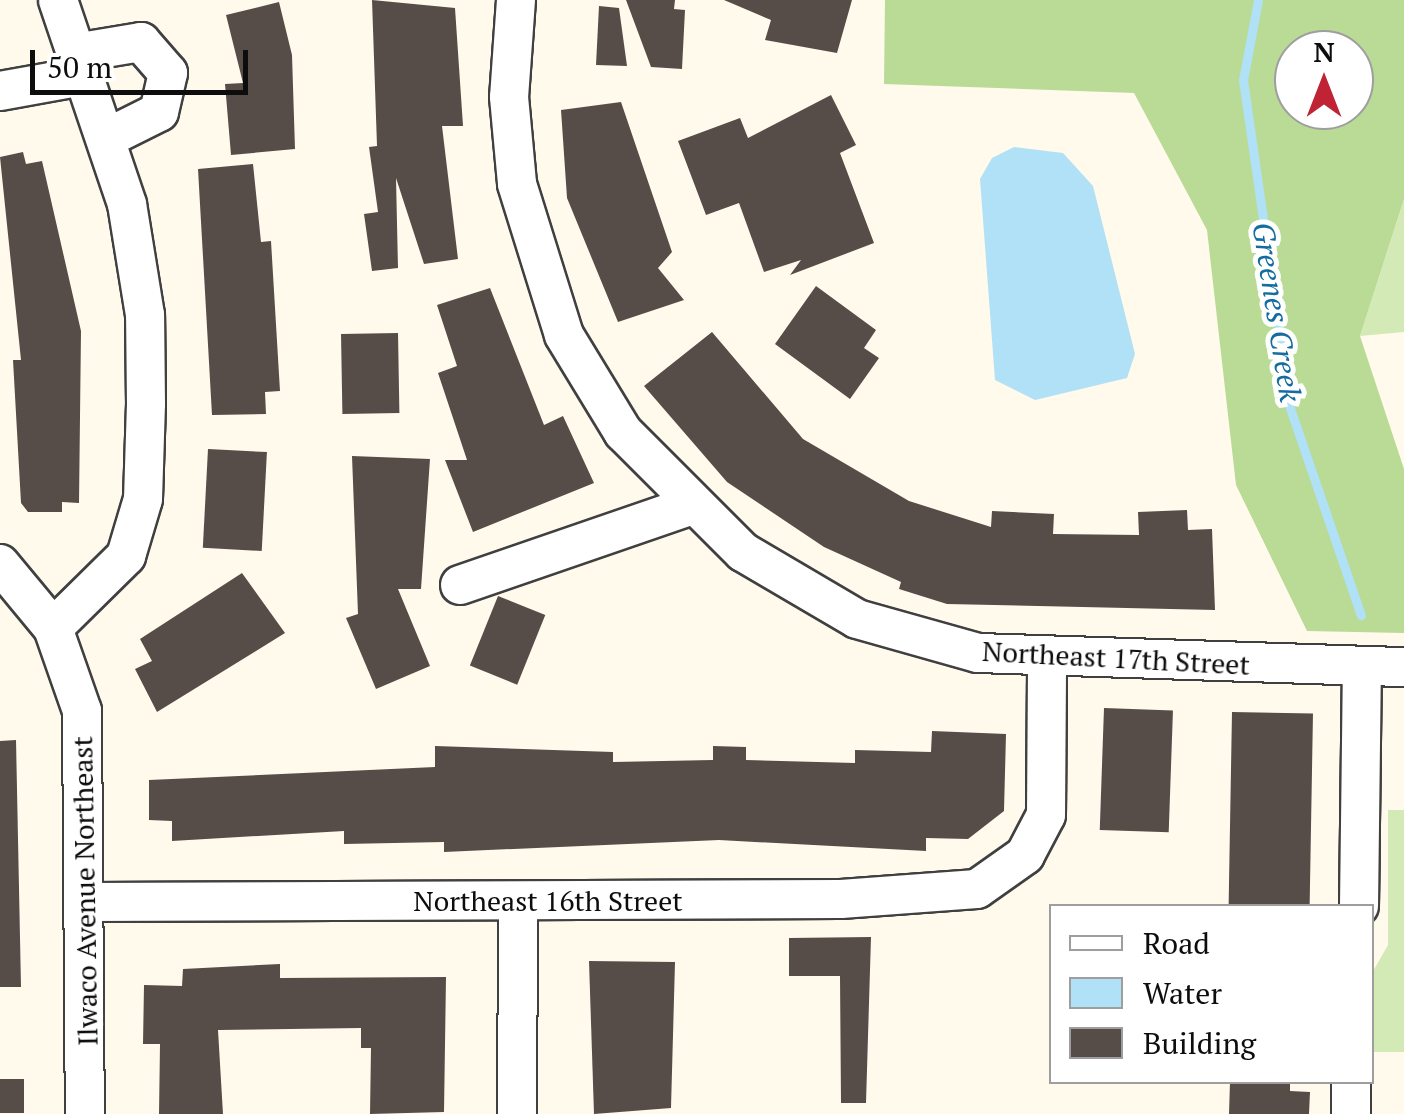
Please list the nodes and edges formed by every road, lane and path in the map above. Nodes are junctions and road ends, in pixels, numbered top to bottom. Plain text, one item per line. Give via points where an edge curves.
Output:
1 (58, 0) edge
2 (516, 0) edge
3 (79, 65) junction
4 (0, 92) edge
5 (109, 138) junction
6 (688, 506) junction
7 (0, 564) edge
8 (460, 585) dead end
9 (53, 628) junction
10 (1047, 661) junction
11 (1362, 666) junction
12 (1404, 668) edge
13 (518, 901) junction
14 (90, 902) junction
15 (1359, 904) edge
16 (1351, 1084) edge
17 (85, 1114) edge
18 (517, 1114) edge
19 (1351, 1114) edge

1 - 3 street
2 - 6 street, Northeast 17th Street via 509,98 518,184 542,277 587,380
3 - 4 street
3 - 5 street
3 - 5 street via 141,42 168,73 159,112
5 - 9 street via 145,315 143,499 116,571
6 - 8 street
6 - 10 street, Northeast 17th Street via 788,583 857,619 921,641
7 - 9 street
9 - 14 street, Ilwaco Avenue Northeast via 82,711
10 - 11 street, Northeast 17th Street
10 - 13 street, Northeast 16th Street via 1046,815 1003,876 941,896
11 - 12 street, Northeast 17th Street
11 - 15 street
13 - 14 street, Northeast 16th Street
13 - 18 street
14 - 17 street, Ilwaco Avenue Northeast
16 - 19 street

